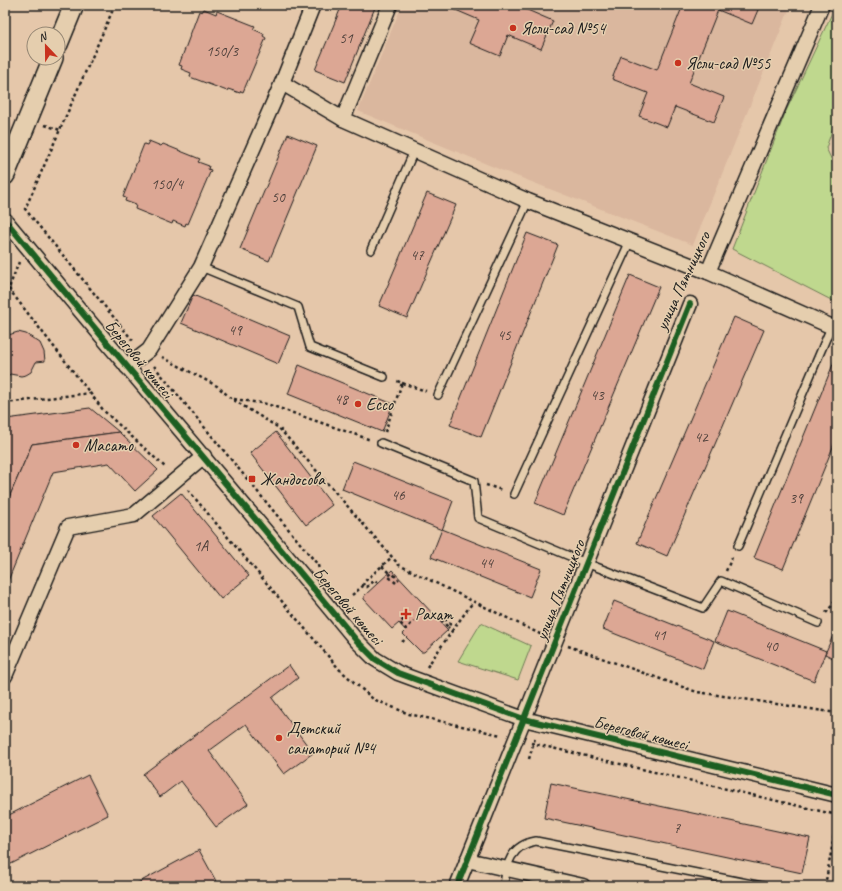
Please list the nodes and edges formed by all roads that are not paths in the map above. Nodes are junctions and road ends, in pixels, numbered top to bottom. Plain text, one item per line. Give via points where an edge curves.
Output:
1 (74, 5) edge
2 (313, 5) edge
3 (390, 5) edge
4 (822, 5) edge
5 (65, 26) edge
6 (49, 66) edge
7 (282, 83) junction
8 (343, 119) junction
9 (414, 151) junction
10 (5, 174) edge
11 (528, 201) junction
12 (5, 220) edge
13 (630, 241) junction
14 (371, 250) dead end
15 (201, 267) junction
16 (708, 272) junction
17 (690, 304) dead end
18 (834, 328) edge
19 (127, 367) junction
20 (384, 377) road end
21 (438, 395) road end
22 (381, 443) road end
23 (204, 456) junction
24 (514, 494) road end
25 (738, 546) road end
26 (586, 563) junction
27 (818, 623) road end
28 (5, 676) edge
29 (524, 719) junction
30 (837, 795) edge
31 (468, 860) junction
32 (506, 868) junction
33 (456, 886) edge
34 (504, 886) edge
35 (583, 886) edge
36 (762, 886) edge

1 - 5 main road
2 - 7 street
3 - 8 street
4 - 16 street, улица Пятницкого
6 - 10 main road
7 - 8 street
7 - 15 street
8 - 9 street
9 - 11 street
9 - 14 lane
11 - 13 street
11 - 21 lane
12 - 19 street, Береговой көшесі
13 - 16 street
13 - 24 lane
15 - 19 street via 146,352
15 - 20 lane via 298,307 310,347
16 - 18 street
17 - 26 street, улица Пятницкого
18 - 25 lane
19 - 23 street, Береговой көшесі
22 - 26 lane via 474,481 478,518
23 - 28 street via 134,515 68,527
23 - 29 street, Береговой көшесі via 356,640 375,659 398,673
26 - 27 lane via 703,608 721,581
26 - 29 street, улица Пятницкого
29 - 30 street, Береговой көшесі
29 - 31 street, улица Пятницкого
31 - 32 street
31 - 33 street, улица Пятницкого
32 - 34 lane
32 - 35 street
32 - 36 lane via 517,849 523,844 536,842

